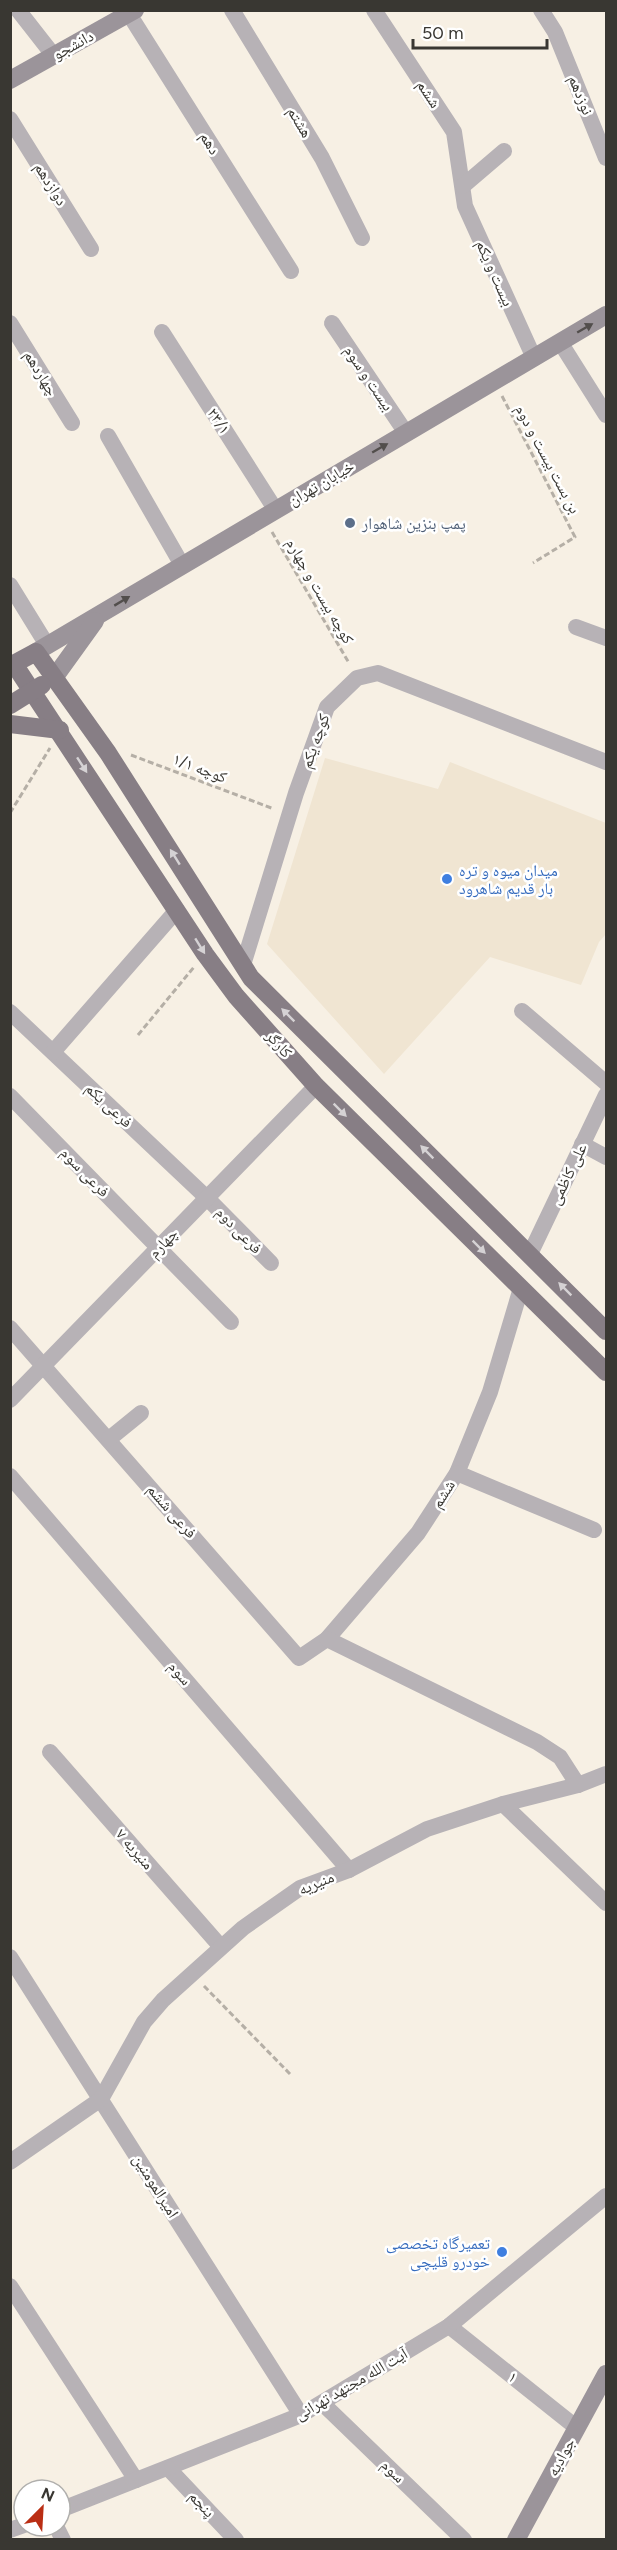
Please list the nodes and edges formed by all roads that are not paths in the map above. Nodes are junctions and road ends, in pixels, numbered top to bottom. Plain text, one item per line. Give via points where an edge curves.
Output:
1 (18, 10) edge
2 (232, 10) edge
3 (374, 10) edge
4 (541, 10) edge
5 (132, 12) edge
6 (54, 56) junction
7 (10, 80) edge
8 (10, 119) edge
9 (504, 151) dead end
10 (606, 158) edge
11 (463, 186) junction
12 (362, 238) dead end
13 (91, 249) dead end
14 (291, 271) dead end
15 (606, 315) edge
16 (332, 322) dead end
17 (10, 323) edge
18 (162, 333) dead end
19 (560, 342) junction
20 (534, 358) junction
21 (606, 415) edge
22 (72, 423) dead end
23 (406, 433) junction
24 (108, 436) dead end
25 (269, 513) junction
26 (182, 565) junction
27 (10, 585) edge
28 (100, 614) junction
29 (576, 627) dead end
30 (606, 638) edge
31 (42, 649) junction
32 (13, 665) edge
33 (54, 678) junction
34 (33, 691) junction
35 (10, 705) edge
36 (10, 724) edge
37 (60, 730) junction
38 (606, 762) edge
39 (177, 910) junction
40 (243, 965) junction
41 (522, 1011) dead end
42 (10, 1012) edge
43 (53, 1052) junction
44 (606, 1083) edge
45 (316, 1086) junction
46 (606, 1095) edge
47 (10, 1096) edge
48 (582, 1144) junction
49 (606, 1157) edge
50 (207, 1198) junction
51 (158, 1248) junction
52 (530, 1254) junction
53 (271, 1263) dead end
54 (521, 1288) junction
55 (231, 1322) dead end
56 (10, 1328) edge
57 (606, 1331) edge
58 (44, 1366) junction
59 (606, 1372) edge
60 (10, 1400) edge
61 (141, 1413) dead end
62 (109, 1439) junction
63 (457, 1473) junction
64 (10, 1476) edge
65 (594, 1530) dead end
66 (327, 1639) junction
67 (299, 1658) joint
68 (50, 1752) dead end
69 (606, 1774) edge
70 (578, 1785) junction
71 (503, 1804) junction
72 (348, 1870) junction
73 (606, 1903) edge
74 (221, 1947) junction
75 (10, 1957) edge
76 (101, 2100) junction
77 (10, 2162) edge
78 (606, 2196) edge
79 (10, 2286) edge
80 (449, 2326) junction
81 (606, 2374) edge
82 (322, 2403) junction
83 (301, 2415) junction
84 (577, 2428) junction
85 (168, 2468) junction
86 (136, 2480) junction
87 (72, 2505) edge
88 (236, 2540) edge
89 (464, 2540) edge
90 (516, 2540) edge

1 - 6 street
2 - 12 street, هشتم via 322,158
3 - 11 street, ششم via 454,132
4 - 10 street, نوزدهم via 555,32
5 - 6 main road, دانشجو
5 - 14 street, دهم
6 - 7 main road, دانشجو
8 - 13 street, دوازدهم
9 - 11 street
11 - 20 street, بیست و یکم via 465,206
19 -> 15 main road, خیابان تهران
16 - 23 street, بیست و سوم
17 - 22 street, چهاردهم
18 - 25 street, ۲۳/۱
19 - 20 main road, خیابان تهران
19 - 21 street
20 - 23 main road, خیابان تهران
25 -> 23 main road, خیابان تهران
24 - 26 street
25 - 26 main road, خیابان تهران
28 -> 26 main road, خیابان تهران
27 - 31 street
28 - 31 main road, خیابان تهران
28 - 33 main road
29 - 30 street
31 - 32 main road
31 - 33 main road, کارگر
32 - 34 main road, کارگر
33 - 34 main road
40 -> 33 main road, کارگر via 101,743
34 - 35 main road
34 - 37 main road, کارگر
36 - 37 main road
37 -> 39 main road, کارگر
38 - 40 street, کوچه یکم via 378,673 357,678 327,707
39 - 43 street
39 -> 45 main road, کارگر via 236,996
52 -> 40 main road, کارگر via 251,978
41 - 44 street
42 - 43 street, فرعی یکم
43 - 50 street, فرعی یکم
45 - 50 street, چهارم
45 -> 54 main road, کارگر
46 - 48 street, علی کاظمی
47 - 51 street, فرعی سوم
48 - 49 street
48 - 52 street, علی کاظمی
50 - 51 street, چهارم
50 - 53 street, فرعی دوم
51 - 55 street, فرعی سوم
51 - 58 street, چهارم
57 -> 52 main road, کارگر
54 - 59 main road, کارگر
54 - 63 street, ششم via 490,1392
56 - 58 street, فرعی ششم
58 - 60 street, چهارم
58 - 62 street, فرعی ششم
61 - 62 street
62 - 67 street, فرعی ششم
63 - 65 street
63 - 66 street, ششم via 418,1533
64 - 72 street, سوم
66 - 67 street, ششم
66 - 70 street via 537,1742 560,1757
68 - 74 street, منیریه ۷
69 - 70 street, منیریه
70 - 71 street, منیریه
71 - 72 street, منیریه via 427,1830
71 - 73 street
72 - 74 street, منیریه via 300,1888
74 - 76 street, منیریه via 144,2022
75 - 76 street, امیرالمومنین
76 - 77 street
76 - 83 street, امیرالمومنین
78 - 80 street, آیت الله مجتهد تهرانی
79 - 86 street
80 - 82 street, آیت الله مجتهد تهرانی
80 - 84 street, ۱
81 - 84 main road, جوادیه
82 - 83 street, آیت الله مجتهد تهرانی
82 - 89 street, سوم
83 - 85 street, آیت الله مجتهد تهرانی
84 - 90 main road, جوادیه
85 - 86 street, آیت الله مجتهد تهرانی
85 - 88 street, پنجم
86 - 87 street, آیت الله مجتهد تهرانی

